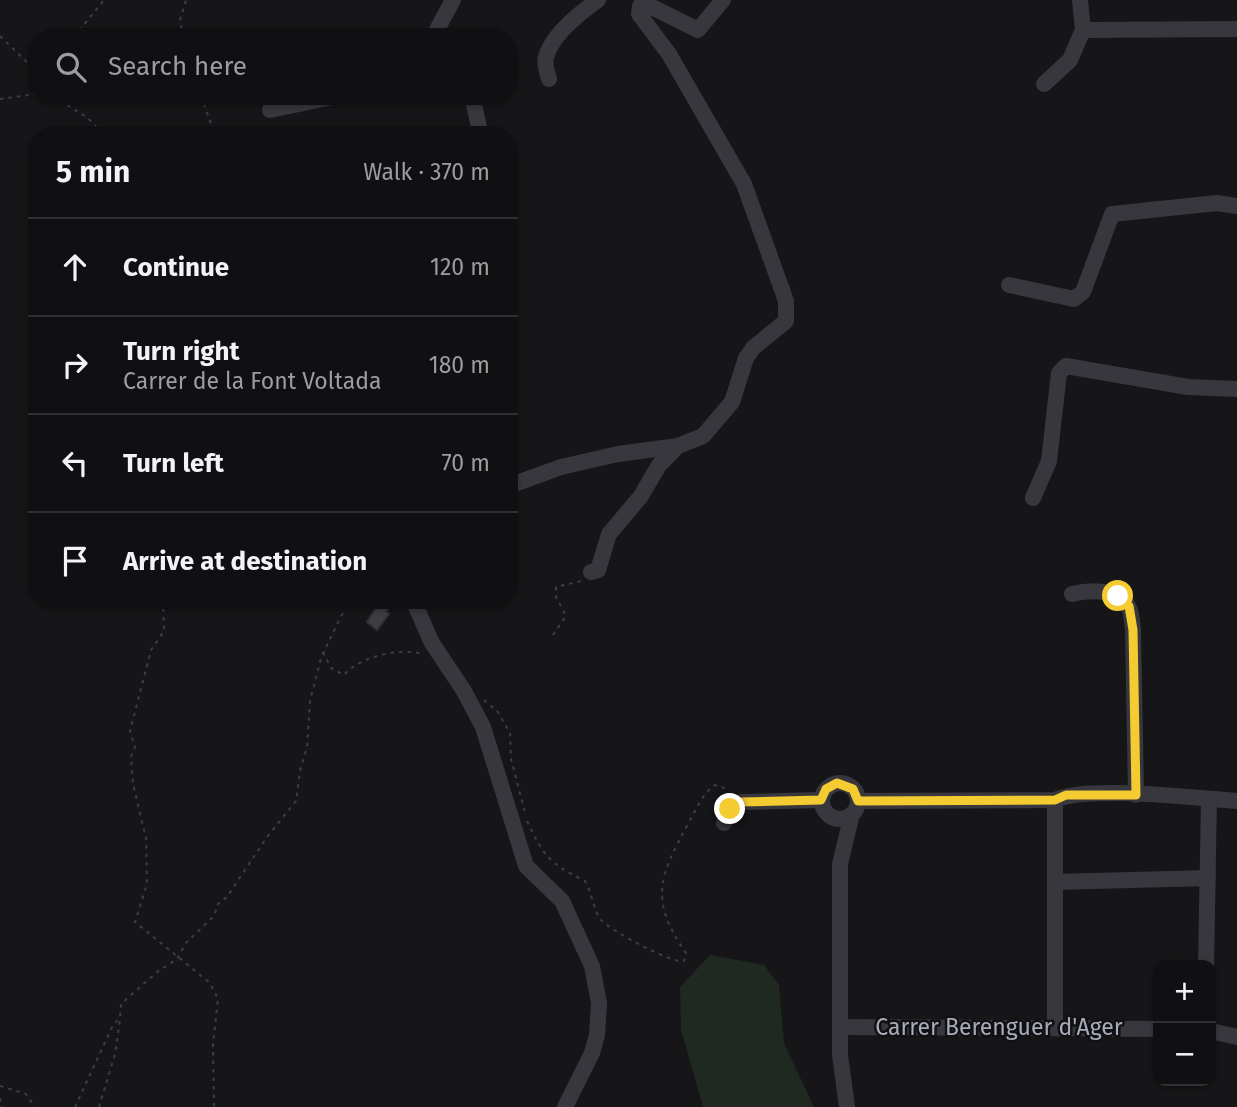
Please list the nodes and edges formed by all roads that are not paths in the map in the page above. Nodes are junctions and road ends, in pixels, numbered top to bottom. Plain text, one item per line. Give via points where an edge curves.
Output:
1 (453, 0) edge
2 (598, 0) edge
3 (723, 0) edge
4 (1080, 0) edge
5 (636, 2) edge
6 (438, 28) edge
7 (1237, 29) edge
8 (1083, 30) junction
9 (549, 79) dead end
10 (1044, 84) dead end
11 (294, 105) edge
12 (474, 105) edge
13 (270, 110) dead end
14 (478, 126) edge
15 (1237, 206) edge
16 (1009, 285) dead end
17 (1237, 389) edge
18 (678, 446) junction
19 (518, 483) edge
20 (1033, 498) dead end
21 (595, 571) road end
22 (1072, 594) dead end
23 (417, 609) edge
24 (1136, 795) junction
25 (1209, 799) junction
26 (1055, 800) junction
27 (1237, 801) edge
28 (823, 806) junction
29 (855, 807) junction
30 (724, 823) dead end
31 (840, 864) junction
32 (1208, 878) junction
33 (1055, 882) junction
34 (1206, 960) edge
35 (839, 1027) junction
36 (1055, 1027) junction
37 (1153, 1029) edge
38 (1216, 1032) edge
39 (1237, 1037) edge
40 (565, 1107) edge
41 (847, 1107) edge

1 - 6 street
2 - 9 street via 549,51 545,59
3 - 5 street via 698,30
4 - 8 street
5 - 18 street via 642,20 670,54 744,184 786,301 786,321 746,358 724,414 703,436
7 - 8 street
8 - 10 street via 1070,60
11 - 13 street
12 - 14 street
15 - 16 street via 1217,203 1112,214 1083,292 1074,299
17 - 20 street via 1188,387 1066,366 1059,373 1048,468
18 - 19 street via 573,464
18 - 21 street via 608,534
22 - 24 street via 1093,590 1118,596 1129,606
23 - 40 street via 483,727 526,866 562,901 592,966 599,1003 597,1035
24 - 25 street
24 - 26 street via 1066,795
25 - 27 street
25 - 32 street
26 - 29 street
26 - 33 street
28 - 29 street via 835,818
28 - 29 street via 826,789 837,783 853,789
28 - 30 street via 741,802 732,806
28 - 31 street via 834,829
29 - 31 street
31 - 35 street
32 - 33 street
32 - 34 street
33 - 36 street
35 - 36 street, Carrer Berenguer d'Ager
35 - 41 street
36 - 37 street, Carrer Berenguer d'Ager
38 - 39 street

